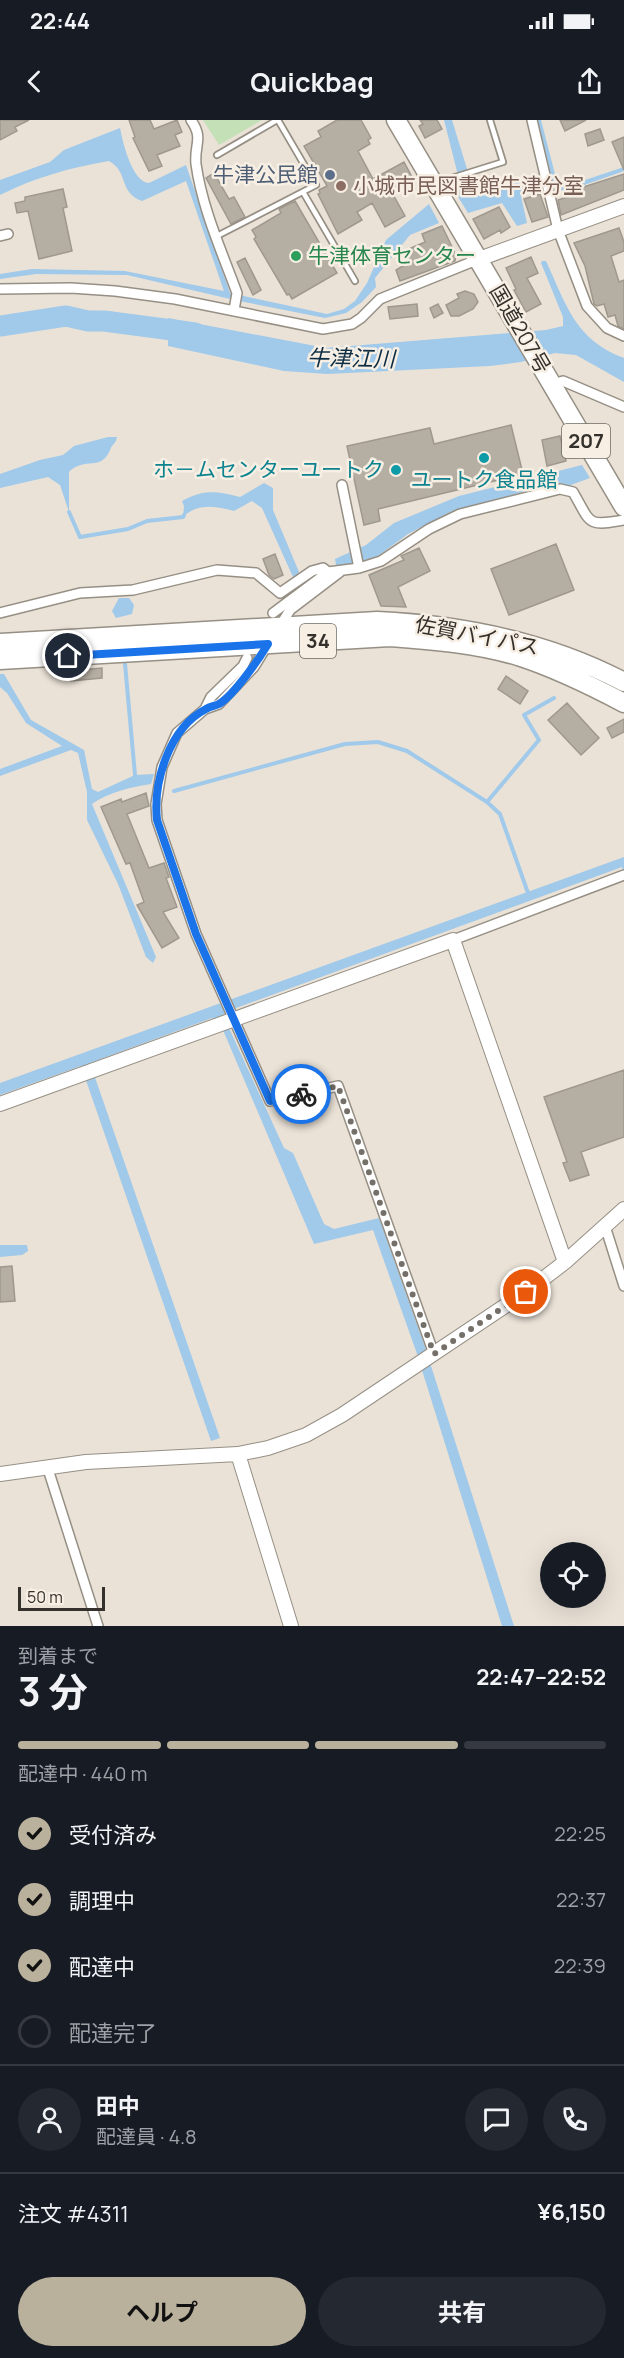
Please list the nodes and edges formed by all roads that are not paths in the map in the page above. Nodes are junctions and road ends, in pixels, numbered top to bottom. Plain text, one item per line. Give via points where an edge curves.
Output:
1 (191, 120) edge
2 (277, 120) edge
3 (396, 120) edge
4 (490, 120) edge
5 (532, 120) edge
6 (216, 155) dead end
7 (434, 183) junction
8 (303, 192) junction
9 (624, 207) edge
10 (558, 230) junction
11 (217, 236) junction
12 (479, 260) junction
13 (354, 281) dead end
14 (0, 289) edge
15 (235, 307) junction
16 (624, 336) edge
17 (550, 380) junction
18 (624, 407) edge
19 (342, 485) dead end
20 (624, 507) edge
21 (624, 520) edge
22 (359, 568) junction
23 (342, 570) junction
24 (328, 572) junction
25 (0, 613) edge
26 (276, 620) junction
27 (0, 643) edge
28 (268, 644) junction
29 (247, 658) dead end
30 (0, 660) edge
31 (624, 682) edge
32 (624, 703) edge
33 (205, 709) junction
34 (622, 875) edge
35 (453, 940) junction
36 (232, 1017) junction
37 (0, 1104) edge
38 (624, 1209) edge
39 (605, 1226) junction
40 (565, 1262) junction
41 (624, 1286) edge
42 (434, 1354) junction
43 (238, 1454) junction
44 (47, 1466) junction
45 (0, 1474) edge
46 (98, 1626) edge
47 (291, 1626) edge

1 - 11 street via 200,140 196,164
2 - 6 lane
2 - 8 lane via 316,185
3 - 7 highway, 国道207号 / 207
4 - 7 lane via 503,162
5 - 10 street
7 - 12 highway, 国道207号 / 207
8 - 11 lane
8 - 13 lane
9 - 10 street
10 - 12 street
10 - 16 street via 587,306 607,328
11 - 15 street via 237,293
12 - 15 street via 380,299 352,324 337,327 323,328
12 - 17 highway, 国道207号 / 207
14 - 15 street via 82,288
17 - 18 street via 563,381
17 - 20 highway, 国道207号 / 207
19 - 22 street
21 - 22 street via 600,524 589,520 573,492 560,489 460,514 381,561
22 - 23 street
23 - 24 street
23 - 26 street
24 - 25 street via 323,568 312,572 280,593 256,573 217,570 133,590 80,593
24 - 26 street
26 - 27 highway, 佐賀バイパス / 34
26 - 31 highway, 佐賀バイパス / 34 via 377,621 451,627 540,647
28 - 30 highway, 佐賀バイパス / 34
28 - 32 highway, 佐賀バイパス / 34 via 390,637 477,646 561,673
28 - 33 street via 254,667 219,704
29 - 33 street
33 - 36 street via 177,733 162,767 157,820 196,934
34 - 35 street
35 - 36 street
35 - 40 street
36 - 37 street
36 - 42 street via 270,1101 338,1086
38 - 39 street
39 - 40 street
39 - 41 street
40 - 42 street
42 - 43 street via 306,1435
43 - 44 street
43 - 47 street
44 - 45 street
44 - 46 street

